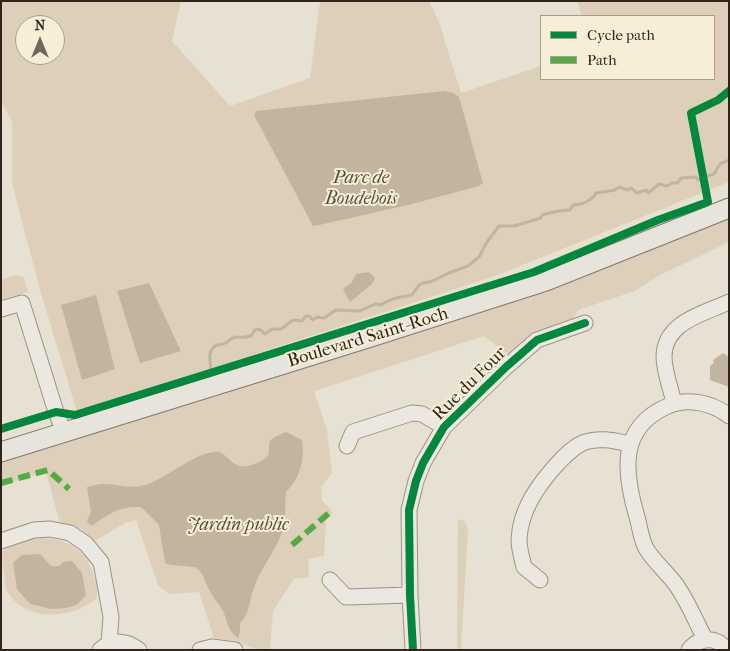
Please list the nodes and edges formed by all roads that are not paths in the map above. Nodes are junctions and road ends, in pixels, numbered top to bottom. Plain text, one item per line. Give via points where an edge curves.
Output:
1 (729, 208) edge
2 (729, 302) edge
3 (1, 309) edge
4 (585, 323) dead end
5 (674, 403) junction
6 (729, 416) edge
7 (444, 428) junction
8 (64, 432) junction
9 (630, 444) junction
10 (347, 446) dead end
11 (1, 452) edge
12 (1, 541) edge
13 (330, 580) dead end
14 (540, 580) dead end
15 (410, 595) junction
16 (111, 617) junction
17 (710, 645) edge
18 (132, 646) edge
19 (105, 647) edge
20 (200, 650) edge
21 (235, 650) edge
22 (413, 650) edge

1 - 8 main road, Boulevard Saint-Roch via 546,281
2 - 5 street via 680,324 667,338 664,357
3 - 8 street via 22,303
4 - 7 street, Rue du Four via 537,340
5 - 6 street via 698,402
5 - 9 street via 646,418
7 - 10 street, Rue du Four via 422,414 412,413 353,432
7 - 15 street, Rue du Four via 423,463 410,503
8 - 11 main road, Boulevard Saint-Roch
9 - 14 street via 605,439 584,442 568,453 544,478 528,503 519,541 524,567
9 - 17 street via 627,470 630,494 646,548 683,595
12 - 16 street via 34,530 50,529 70,533 86,544 101,562
13 - 15 street via 346,597
15 - 22 street, Rue du Four
16 - 18 street
16 - 19 street
18 - 19 street via 117,641
20 - 21 street via 212,647

